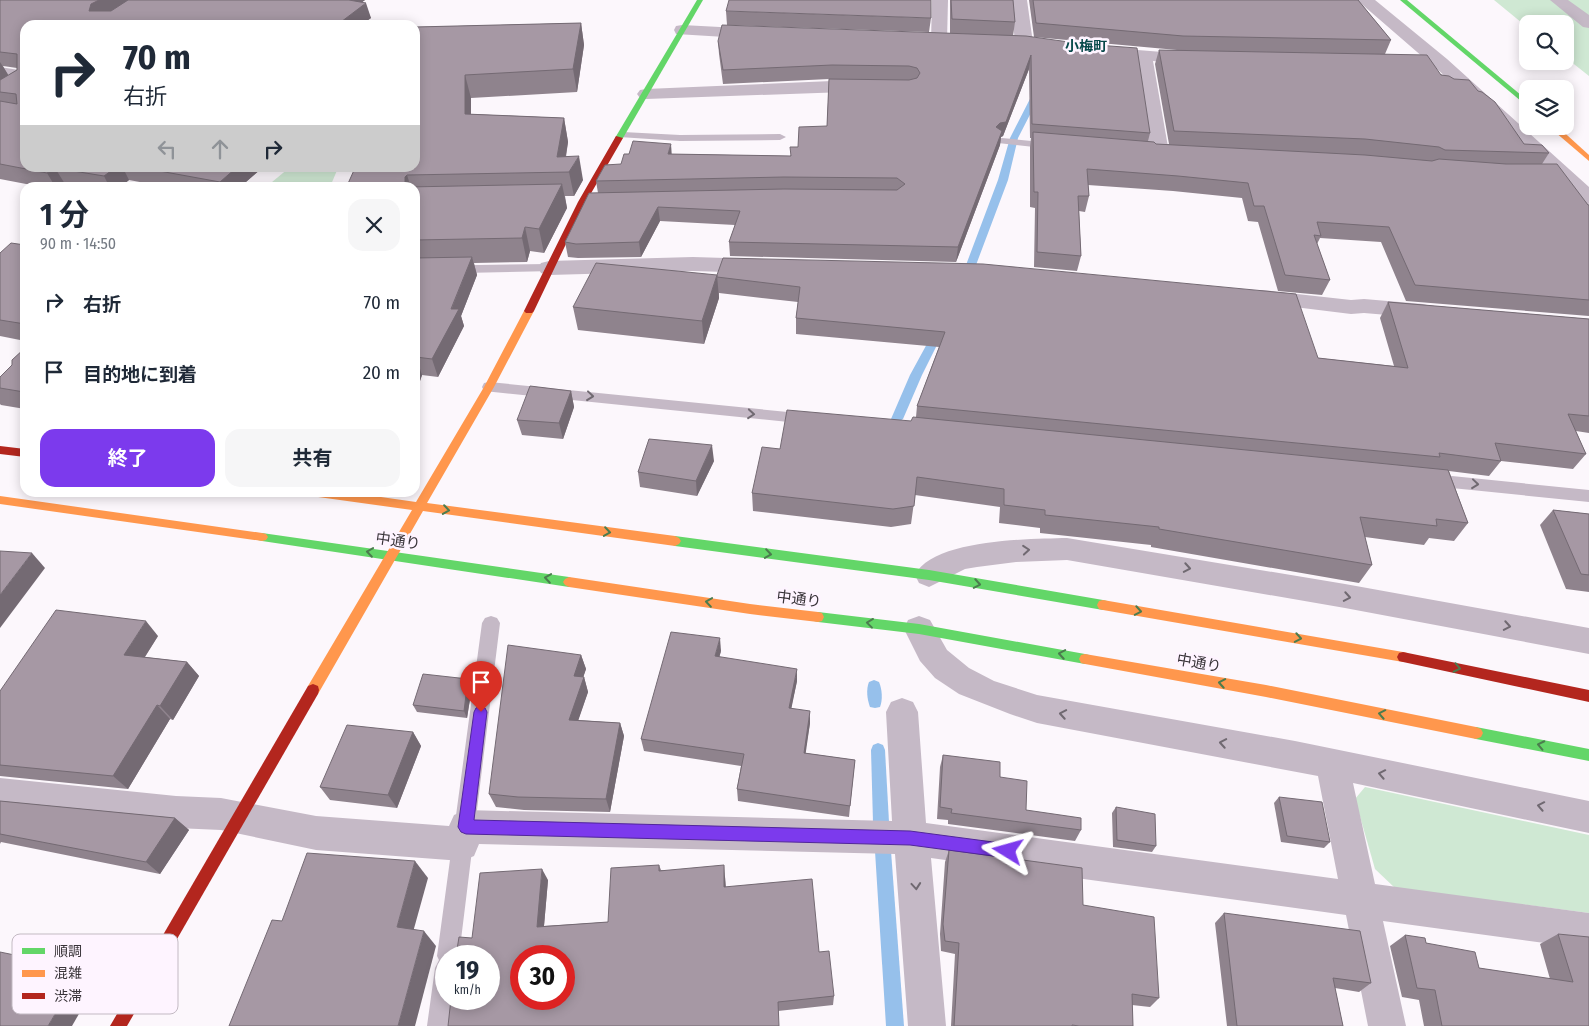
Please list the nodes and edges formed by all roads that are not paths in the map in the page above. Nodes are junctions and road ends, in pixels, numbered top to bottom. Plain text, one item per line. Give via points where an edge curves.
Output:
1 (700, 0) edge
2 (940, 0) edge
3 (1019, 0) edge
4 (1365, 0) edge
5 (1403, 0) edge
6 (1558, 0) edge
7 (1589, 23) edge
8 (682, 30) junction
9 (772, 34) edge
10 (920, 40) edge
11 (939, 41) junction
12 (958, 41) edge
13 (1005, 42) edge
14 (1024, 43) junction
15 (1043, 45) edge
16 (1080, 51) edge
17 (1143, 56) junction
18 (1208, 59) edge
19 (1376, 62) edge
20 (1441, 63) junction
21 (0, 70) edge
22 (20, 76) edge
23 (880, 87) edge
24 (646, 94) junction
25 (1519, 97) edge
26 (623, 135) junction
27 (1562, 135) edge
28 (780, 137) dead end
29 (1002, 142) edge
30 (1020, 144) joint
31 (1066, 147) edge
32 (1208, 155) edge
33 (1589, 159) edge
34 (1563, 173) junction
35 (1543, 174) edge
36 (1589, 198) edge
37 (568, 202) edge
38 (582, 202) junction
39 (600, 202) edge
40 (779, 266) edge
41 (549, 268) junction
42 (420, 270) edge
43 (1243, 295) edge
44 (1446, 313) edge
45 (489, 387) junction
46 (824, 420) edge
47 (0, 450) edge
48 (20, 452) edge
49 (1420, 479) edge
50 (1589, 496) edge
51 (347, 497) edge
52 (0, 500) edge
53 (420, 507) junction
54 (393, 555) junction
55 (929, 575) junction
56 (491, 624) dead end
57 (918, 629) junction
58 (1584, 640) edge
59 (1589, 696) edge
60 (902, 712) dead end
61 (1589, 755) edge
62 (1332, 764) junction
63 (0, 794) edge
64 (240, 817) junction
65 (1589, 817) edge
66 (464, 835) junction
67 (910, 838) junction
68 (1360, 899) junction
69 (1589, 931) edge
70 (172, 934) edge
71 (449, 945) edge
72 (441, 1010) edge
73 (125, 1014) edge
74 (118, 1026) edge
75 (439, 1026) edge
76 (927, 1026) edge
77 (1387, 1026) edge

1 - 8 street
2 - 11 street
3 - 14 street
4 - 20 street
5 - 25 street
6 - 7 street
8 - 9 street
8 - 24 street
10 - 11 street
11 - 12 street
13 - 14 street
14 - 15 street
16 - 17 street
17 - 18 street
17 - 32 street via 1152,152
19 - 20 street
20 - 34 street
21 - 22 lane
23 - 24 street
24 - 26 street
26 - 28 lane
26 - 38 street
27 - 33 street
29 - 30 lane
30 - 31 lane
34 - 35 lane
34 - 36 street
37 - 38 lane
38 - 39 lane
38 - 41 street
40 - 41 street via 693,264
41 - 42 lane
41 - 45 street
43 - 44 street
45 -> 46 lane
45 - 53 street
47 - 48 street
49 -> 50 lane
51 - 53 street
54 -> 52 street, 中通り
53 - 54 street
53 -> 55 street
57 -> 54 street, 中通り via 750,609
54 - 64 street
55 -> 58 street via 965,558 1027,550 1067,549
55 -> 59 street via 1378,652
56 - 66 lane
61 -> 57 street, 中通り via 1266,690
62 -> 57 street via 1037,709 1008,700 950,673 935,657
60 - 67 street
65 -> 62 street
62 - 68 street
63 - 64 street
64 - 66 street via 316,833
64 - 70 street
66 - 67 street
66 - 71 lane
67 - 68 street
67 -> 76 street
68 - 69 street
68 - 77 street
72 - 75 lane
73 - 74 street

